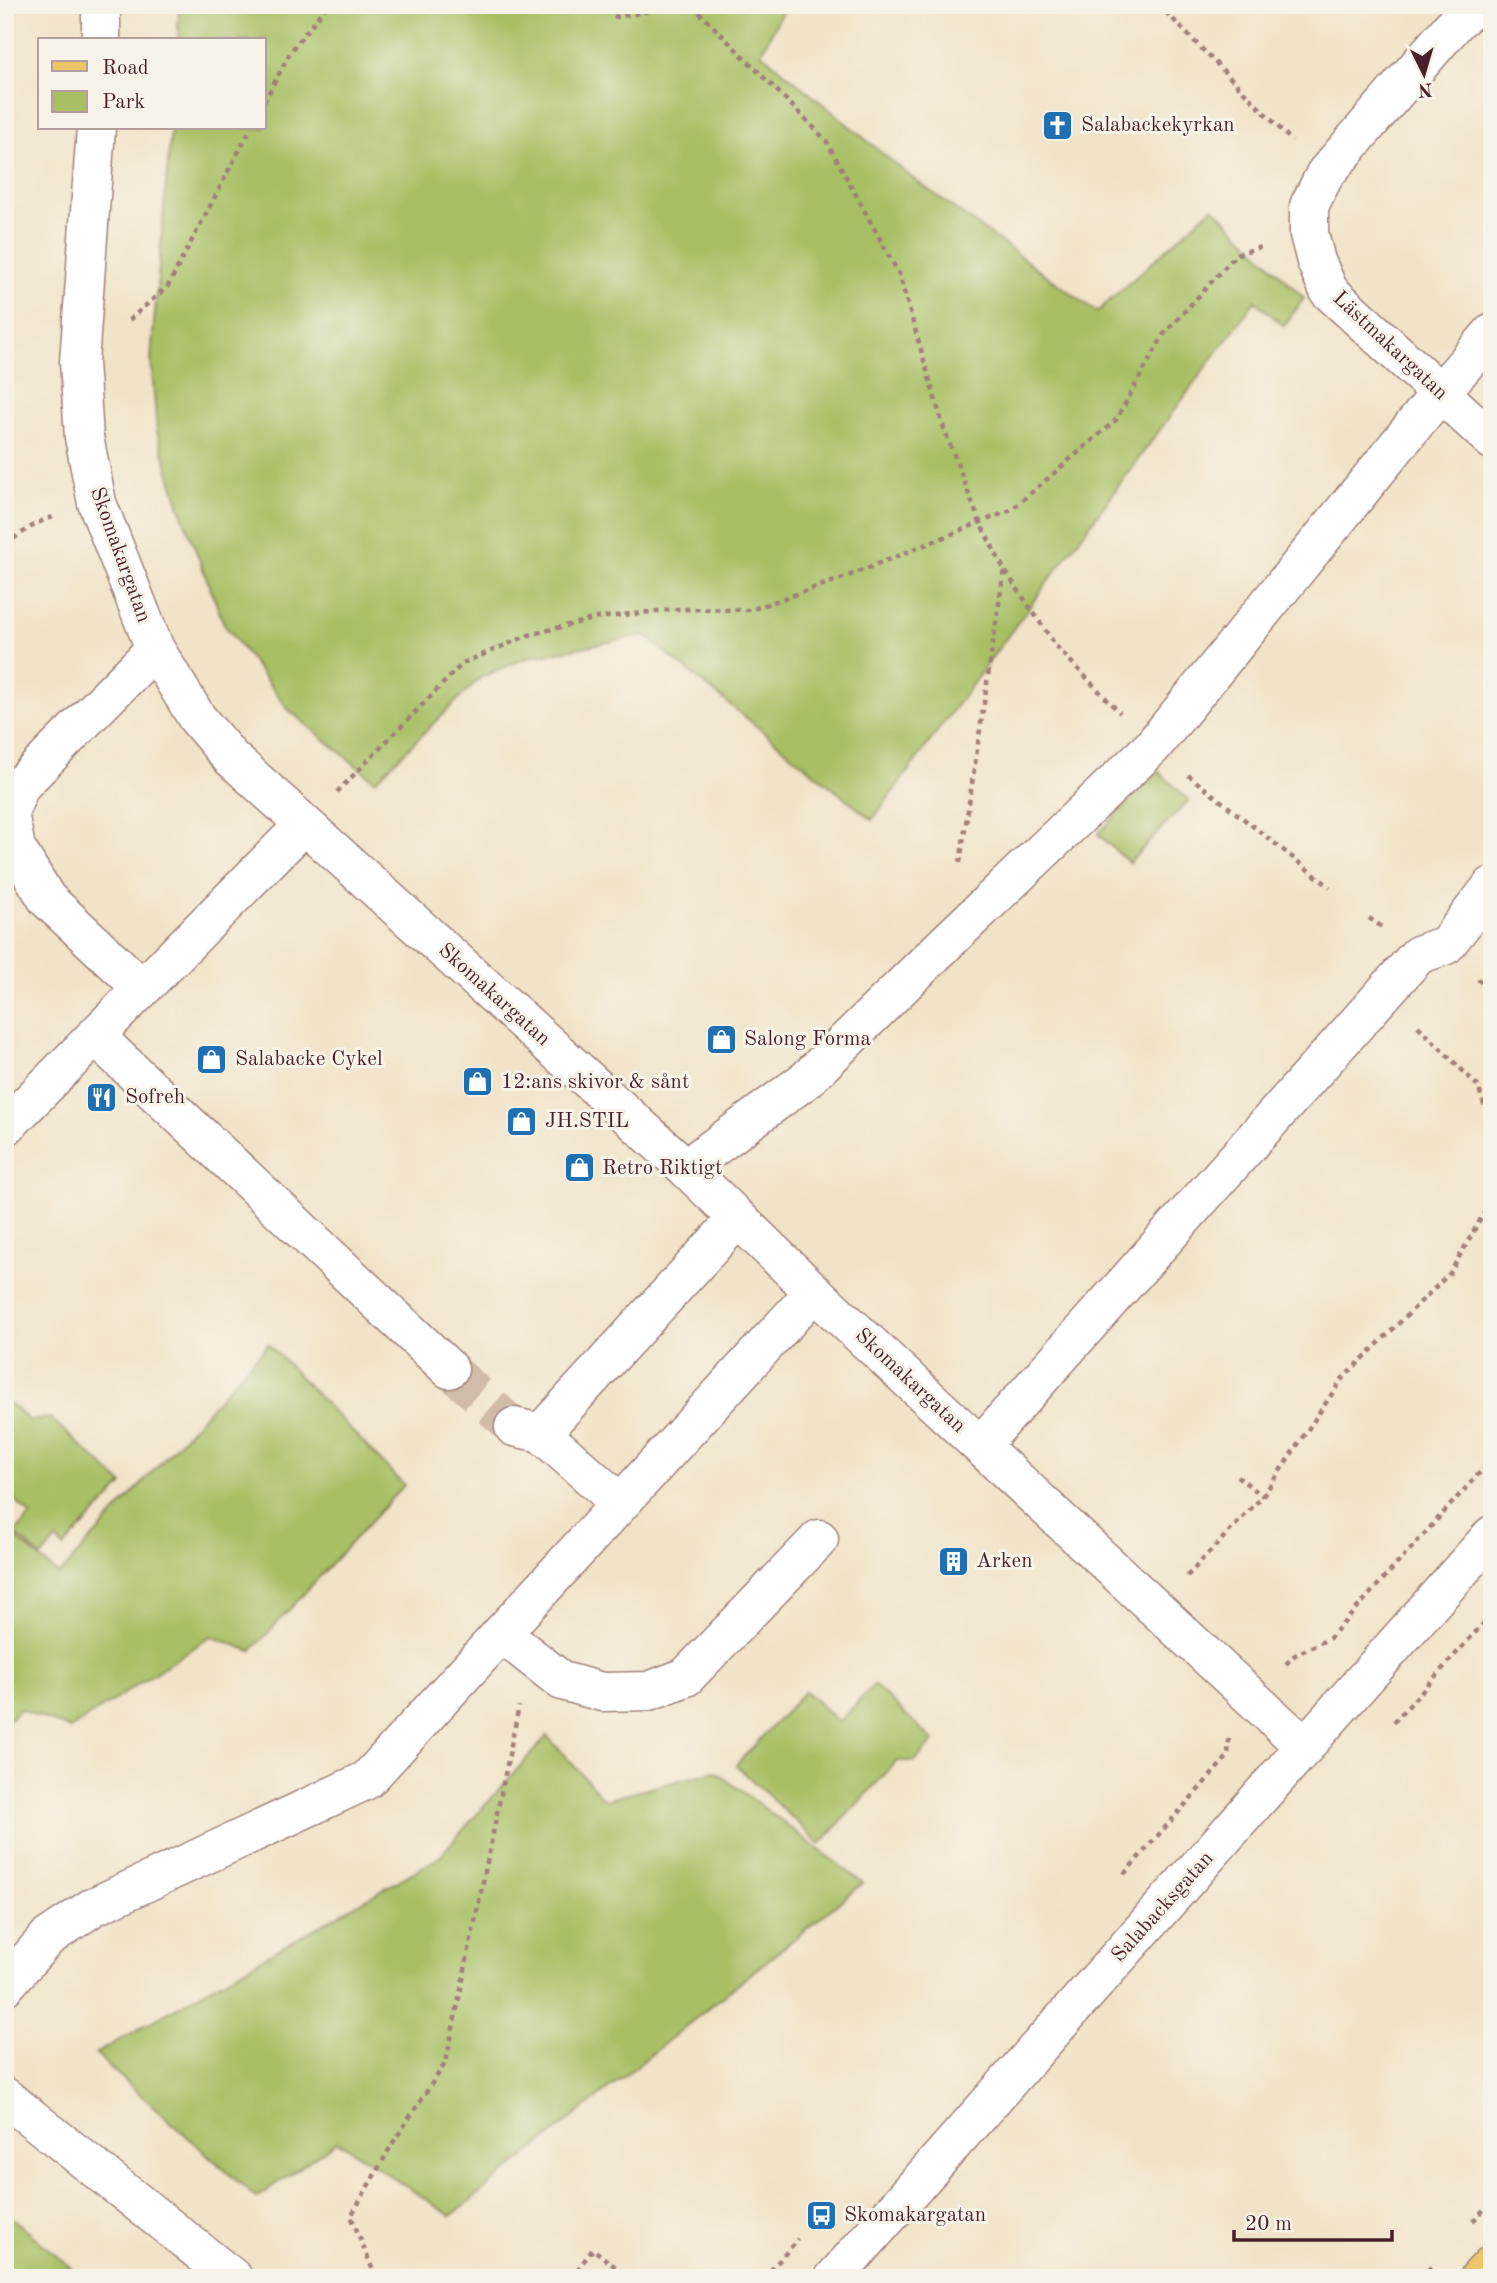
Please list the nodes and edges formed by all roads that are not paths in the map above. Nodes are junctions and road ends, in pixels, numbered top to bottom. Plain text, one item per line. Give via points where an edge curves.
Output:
1 (101, 5) edge
2 (1477, 5) edge
3 (101, 38) edge
4 (96, 130) edge
5 (1492, 333) edge
6 (1440, 393) junction
7 (1492, 440) edge
8 (155, 649) junction
9 (304, 825) junction
10 (1492, 886) edge
11 (142, 988) junction
12 (94, 1036) junction
13 (5, 1127) edge
14 (686, 1168) junction
15 (738, 1218) junction
16 (814, 1292) junction
17 (450, 1369) tunnel mouth
18 (980, 1446) junction
19 (620, 1503) junction
20 (1492, 1535) edge
21 (819, 1539) dead end
22 (515, 1645) junction
23 (1305, 1747) junction
24 (5, 1986) edge
25 (5, 2097) edge
26 (1492, 2264) edge
27 (233, 2278) edge
28 (834, 2278) edge
29 (1479, 2278) edge

1 - 3 street
2 - 6 street, Lästmakargatan via 1457,21 1325,174 1309,206 1309,234 1329,292
4 - 8 street, Skomakargatan via 79,362 83,437 97,503
5 - 6 street
6 - 7 street, Lästmakargatan
6 - 14 street via 1152,747 807,1079
8 - 9 street, Skomakargatan via 197,718 230,757
8 - 11 street via 20,786 9,813 16,848 47,898
9 - 11 street
9 - 14 street, Skomakargatan
10 - 18 street via 1446,945 1418,956
11 - 12 street
12 - 13 street
12 - 17 street
14 - 15 street, Skomakargatan
15 - 16 street, Skomakargatan
15 - 19 street via 528,1430
16 - 18 street, Skomakargatan
16 - 19 street
18 - 23 street, Skomakargatan
19 - 22 street
20 - 23 street, Salabacksgatan
21 - 22 street via 686,1677 649,1691 603,1692 562,1681
22 - 24 street via 368,1780 93,1907 47,1938
23 - 28 street, Salabacksgatan
25 - 27 street
26 - 29 main road

